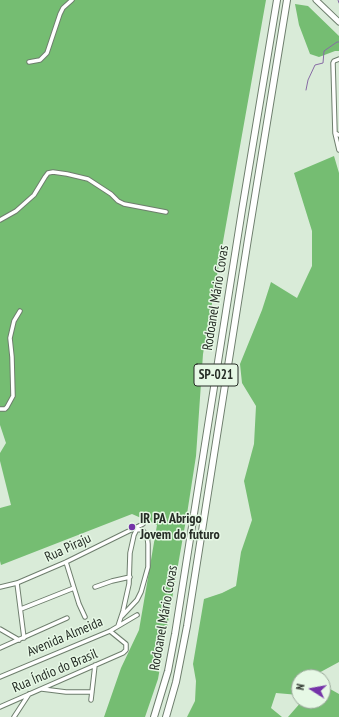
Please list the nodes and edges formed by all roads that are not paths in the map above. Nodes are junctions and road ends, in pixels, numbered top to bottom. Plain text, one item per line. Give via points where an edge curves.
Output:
1 (72, 0) edge
2 (277, 0) edge
3 (287, 0) edge
4 (316, 0) edge
5 (339, 22) edge
6 (339, 59) edge
7 (29, 62) dead end
8 (335, 133) junction
9 (339, 135) edge
10 (339, 150) edge
11 (166, 212) dead end
12 (0, 220) edge
13 (20, 311) dead end
14 (0, 409) edge
15 (142, 524) dead end
16 (132, 529) junction
17 (137, 529) junction
18 (66, 562) junction
19 (130, 577) junction
20 (17, 583) junction
21 (0, 587) edge
22 (96, 587) dead end
23 (74, 588) junction
24 (21, 609) junction
25 (137, 615) dead end
26 (122, 616) junction
27 (85, 617) dead end
28 (67, 618) dead end
29 (118, 627) junction
30 (0, 629) edge
31 (110, 631) junction
32 (24, 638) junction
33 (19, 640) junction
34 (0, 648) edge
35 (96, 665) junction
36 (0, 677) edge
37 (41, 689) junction
38 (92, 692) junction
39 (30, 693) junction
40 (91, 700) dead end
41 (0, 707) edge
42 (14, 717) edge
43 (154, 717) edge
44 (166, 717) edge

1 - 7 street via 60,14 47,53 40,60
2 - 43 highway, Rodoanel Mário Covas / SP-021 via 175,634 168,671
3 - 44 highway, Rodoanel Mário Covas / SP-021 via 187,626
4 - 5 main road
6 - 8 street via 333,63
8 - 9 street
8 - 10 street
11 - 12 street via 124,204 88,179 53,172 48,173 30,199
13 - 14 street via 14,321 10,338 13,396 7,407
15 - 16 street, Rua Piraju
16 - 17 street
16 - 18 street, Rua Piraju
17 - 19 street via 130,553
17 - 26 street via 142,530 147,536 148,566 137,600
18 - 20 street, Rua Piraju
18 - 23 street
19 - 22 street
19 - 26 street
20 - 21 street, Rua Piraju
20 - 24 street
23 - 24 street
23 - 27 street
24 - 32 street
25 - 29 street, Avenida Almeida
26 - 29 street
28 - 32 street
29 - 31 street, Avenida Almeida
30 - 33 street
31 - 35 street, Rua Índio do Brasil via 126,644 126,650
31 - 36 street, Avenida Almeida
32 - 33 street
33 - 34 street
35 - 37 street, Rua Índio do Brasil
35 - 38 street
37 - 38 street
37 - 39 street, Rua Índio do Brasil
38 - 40 street
39 - 41 street, Rua Índio do Brasil
39 - 42 street

